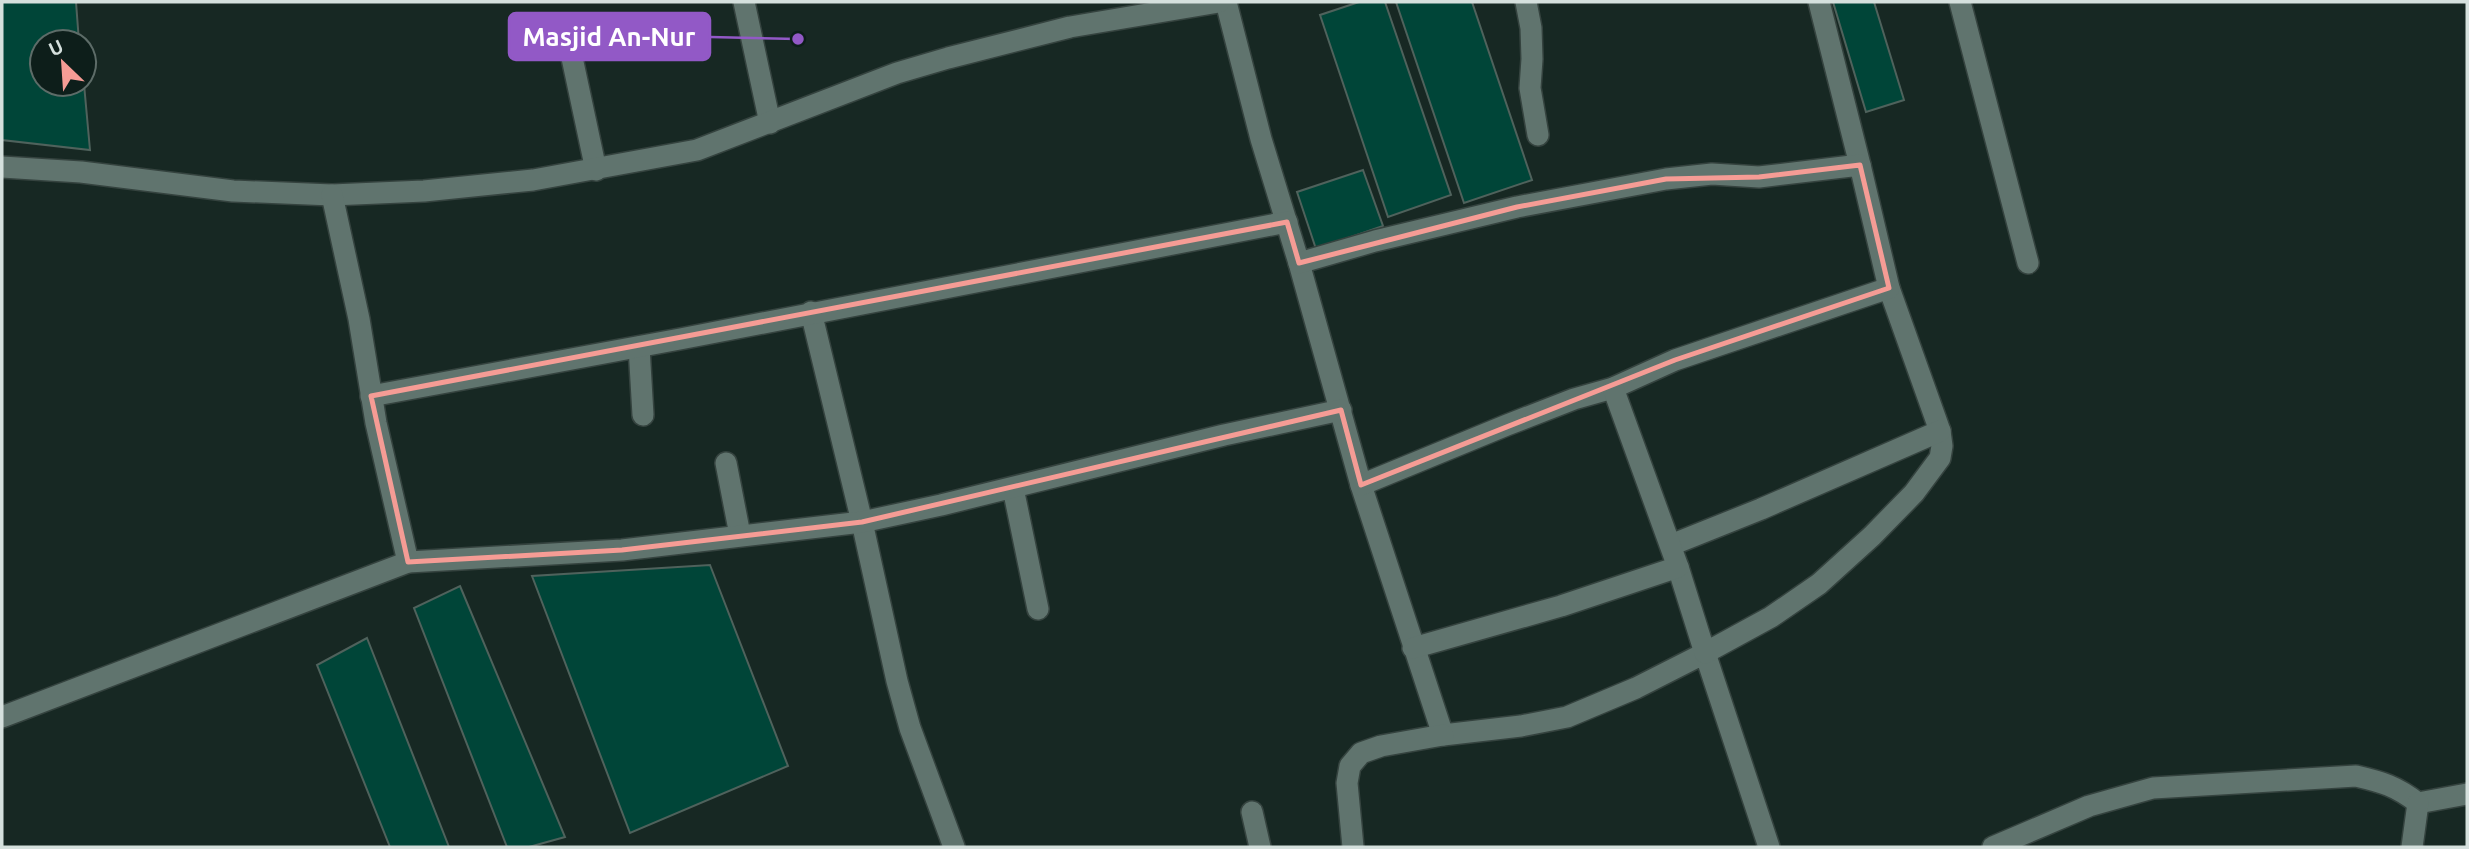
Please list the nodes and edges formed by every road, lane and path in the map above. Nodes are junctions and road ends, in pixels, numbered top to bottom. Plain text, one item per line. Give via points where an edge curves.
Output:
1 (744, 2) edge
2 (1219, 2) edge
3 (1226, 2) edge
4 (1526, 2) edge
5 (1819, 2) edge
6 (1960, 2) edge
7 (1145, 7) edge
8 (568, 39) dead end
9 (770, 122) junction
10 (1538, 135) dead end
11 (1860, 165) junction
12 (2, 167) edge
13 (596, 170) junction
14 (332, 195) junction
15 (1287, 222) junction
16 (1299, 263) junction
17 (2028, 263) dead end
18 (1889, 288) junction
19 (811, 312) junction
20 (639, 346) junction
21 (1613, 388) junction
22 (371, 396) junction
23 (1340, 410) junction
24 (643, 415) dead end
25 (1940, 431) junction
26 (726, 463) dead end
27 (1361, 485) junction
28 (1013, 488) junction
29 (862, 522) junction
30 (740, 535) junction
31 (1671, 545) junction
32 (408, 562) junction
33 (1678, 568) junction
34 (1038, 609) dead end
35 (1413, 648) junction
36 (1707, 661) junction
37 (2, 717) edge
38 (1443, 735) junction
39 (2467, 794) edge
40 (2418, 803) junction
41 (1252, 812) dead end
42 (2002, 845) edge
43 (954, 847) edge
44 (1260, 847) edge
45 (1353, 847) edge
46 (1769, 847) edge
47 (2412, 847) edge

1 - 9 street
2 - 7 street
3 - 15 street
4 - 10 street via 1530,88
5 - 11 street
6 - 17 street
7 - 9 street via 897,73
8 - 13 street
9 - 13 street via 697,150
11 - 16 street via 1759,177 1712,174 1666,178 1517,207
11 - 18 street
12 - 14 street via 233,191
13 - 14 street via 424,191
14 - 22 street
15 - 16 street
15 - 19 street
16 - 23 street
18 - 21 street via 1675,360
18 - 25 street
19 - 20 street
19 - 29 street
20 - 22 street
20 - 24 street
21 - 27 street via 1574,399
21 - 31 street
22 - 32 street
23 - 27 street
23 - 28 street
25 - 31 street
25 - 36 street via 1940,458 1872,536 1819,584
26 - 30 street
27 - 35 street
28 - 29 street
28 - 34 street
29 - 30 street
29 - 43 street via 910,727
30 - 32 street via 622,550
31 - 33 street
32 - 37 street
33 - 35 street
33 - 36 street
35 - 38 street
36 - 38 street via 1567,717
36 - 46 street
38 - 45 street via 1360,753 1350,766 1347,782
39 - 40 street
40 - 42 street via 2400,789 2356,776 2153,788 2089,806
40 - 47 street
41 - 44 street

